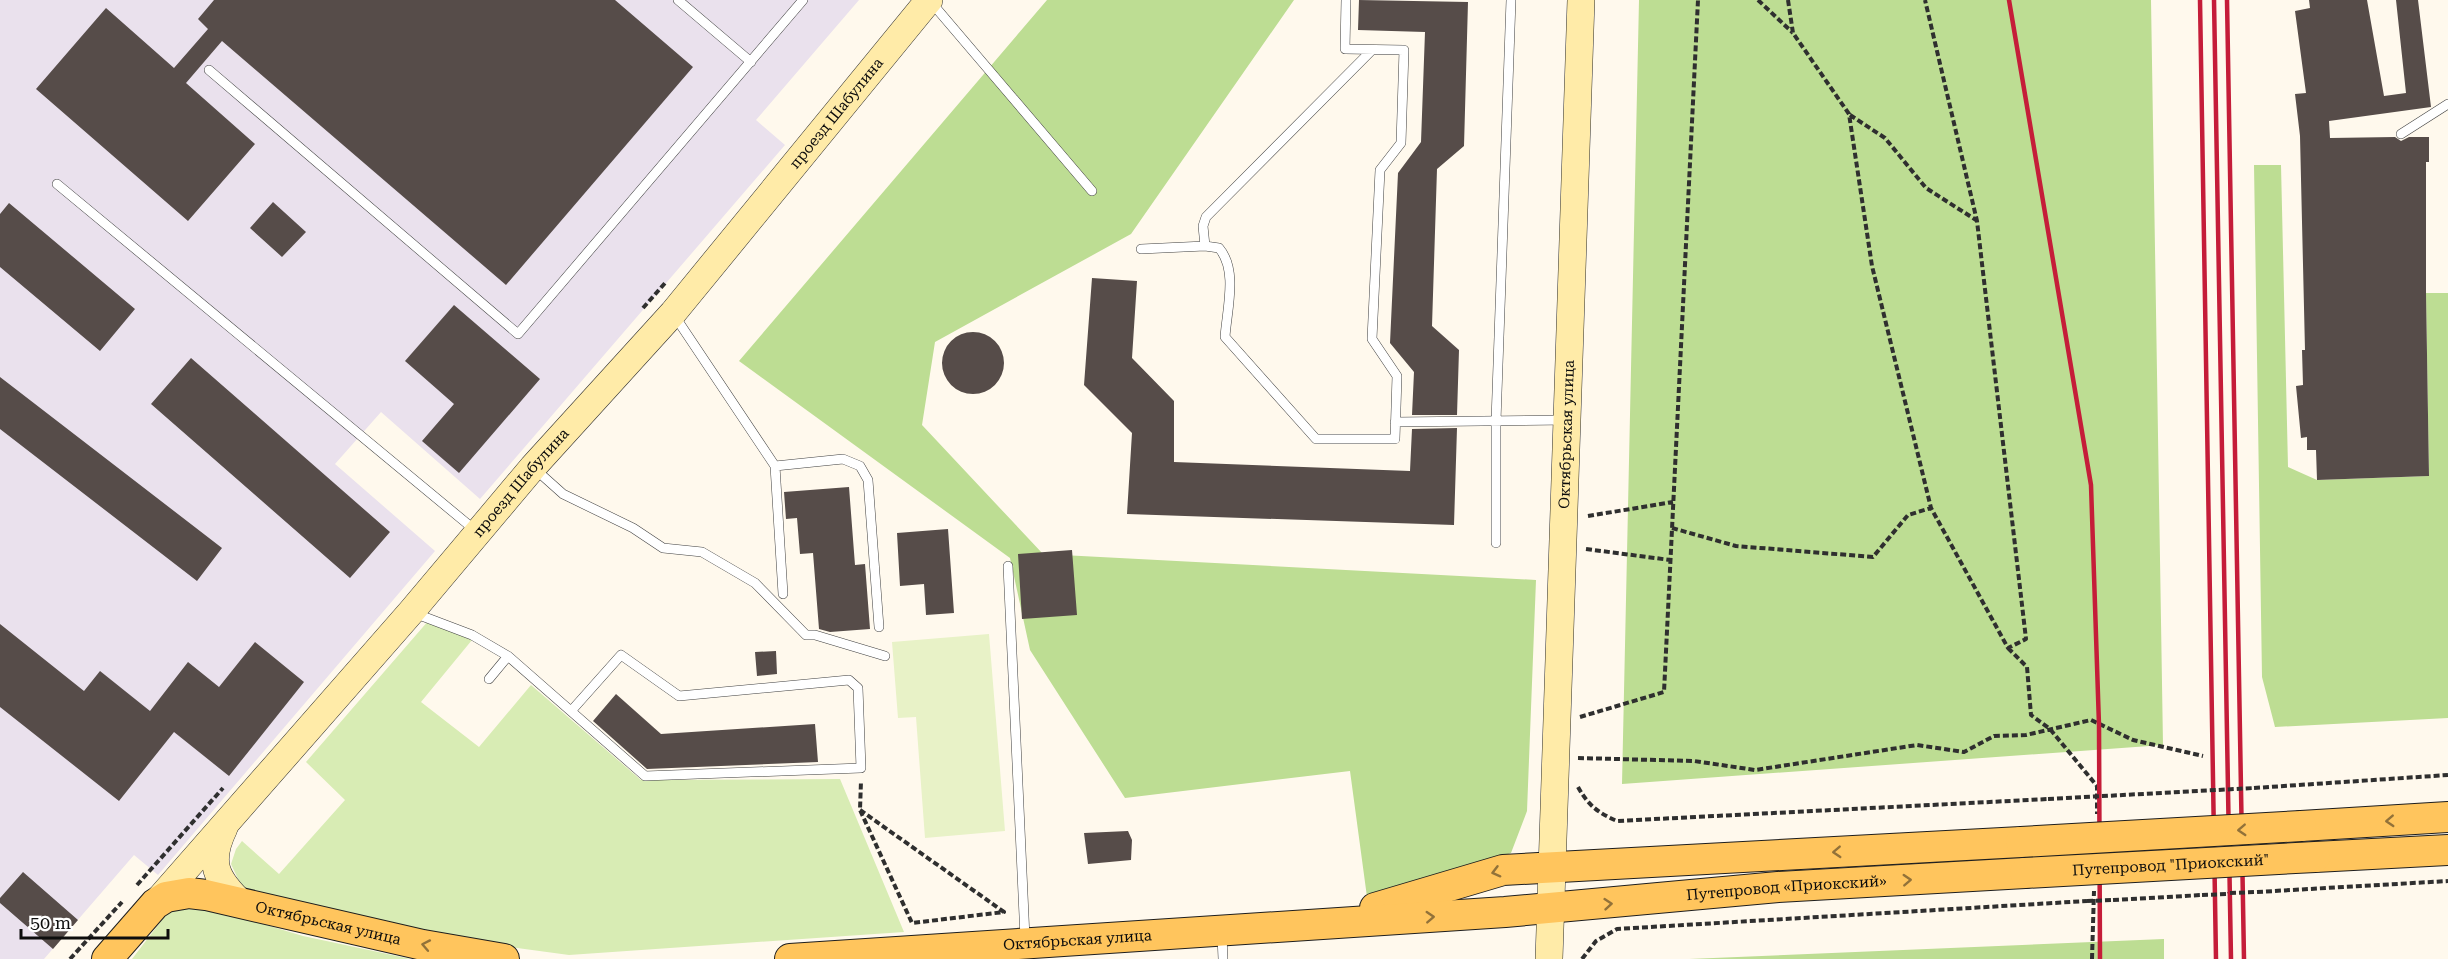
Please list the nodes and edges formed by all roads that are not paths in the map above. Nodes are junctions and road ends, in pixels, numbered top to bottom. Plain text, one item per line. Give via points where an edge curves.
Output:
1 (678, 0) edge
2 (803, 0) edge
3 (929, 0) edge
4 (1346, 0) edge
5 (1511, 0) edge
6 (1581, 0) edge
7 (1372, 50) junction
8 (751, 62) junction
9 (209, 70) dead end
10 (2448, 104) edge
11 (2401, 134) dead end
12 (57, 184) dead end
13 (1092, 191) dead end
14 (1205, 246) junction
15 (1142, 249) dead end
16 (673, 314) junction
17 (1565, 420) junction
18 (1496, 421) junction
19 (1395, 422) junction
20 (774, 466) junction
21 (533, 467) junction
22 (478, 532) junction
23 (1496, 543) dead end
24 (1008, 566) dead end
25 (783, 594) dead end
26 (411, 612) junction
27 (879, 627) dead end
28 (507, 656) junction
29 (885, 656) dead end
30 (489, 679) dead end
31 (572, 710) junction
32 (2448, 818) edge
33 (228, 819) junction
34 (2448, 850) edge
35 (1554, 868) junction
36 (2025, 873) joint
37 (155, 904) junction
38 (242, 904) junction
39 (1550, 909) junction
40 (1329, 922) junction
41 (1025, 943) junction
42 (1222, 945) edge
43 (949, 954) edge
44 (112, 956) edge
45 (804, 958) edge
46 (504, 959) edge
47 (1549, 959) edge

1 - 8 lane
2 - 8 lane
3 - 13 lane
3 - 16 street, проезд Шабулина
4 - 7 lane via 1345,50
5 - 18 lane
6 - 17 street, Октябрьская улица
7 - 14 lane via 1206,217
7 - 19 lane via 1404,50 1401,143 1380,170 1372,339 1398,376
8 - 9 lane via 518,334
10 - 11 lane
12 - 22 lane
14 - 15 lane
14 - 19 lane via 1219,248 1226,256 1229,271 1225,337 1316,439 1395,439
16 - 20 lane
16 - 21 street, проезд Шабулина
17 - 18 lane
17 - 35 street, Октябрьская улица
18 - 19 lane
18 - 23 lane
20 - 25 lane
20 - 27 lane via 843,459 860,466 868,480
21 - 22 street, проезд Шабулина
21 - 29 lane via 563,494 633,528 663,548 702,552 754,583 806,635
22 - 26 street, проезд Шабулина
24 - 41 lane
26 - 28 lane via 472,636
26 - 33 street, проезд Шабулина
28 - 30 lane
28 - 31 lane
31 - 31 lane via 645,776 861,768 858,688 849,680 679,696 621,655
32 -> 35 main road, Путепровод "Приокский", bridge
33 - 37 street, проезд Шабулина
33 - 38 street via 214,858 226,888
34 - 36 main road, Путепровод "Приокский", bridge
35 - 39 street, Октябрьская улица
35 -> 40 main road, Октябрьская улица via 1503,870
39 -> 36 main road, Путепровод «Приокский» via 1778,887
37 - 38 main road, Октябрьская улица via 166,897 189,893
37 - 44 main road, проезд Шабулина
46 -> 38 main road, Октябрьская улица
40 -> 39 main road, Октябрьская улица
39 - 47 street, Октябрьская улица
40 - 42 main road, Октябрьская улица
41 - 42 main road, Октябрьская улица
41 - 43 main road, Октябрьская улица
43 - 45 main road, Октябрьская улица

